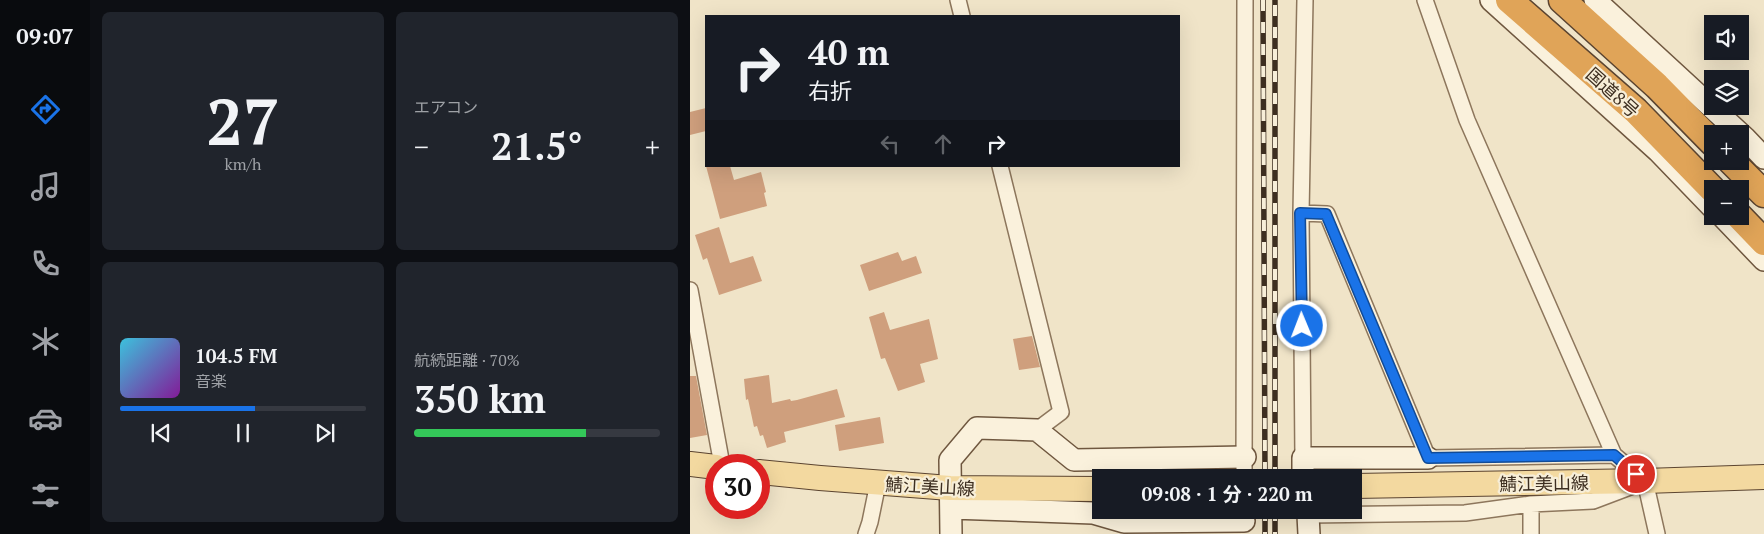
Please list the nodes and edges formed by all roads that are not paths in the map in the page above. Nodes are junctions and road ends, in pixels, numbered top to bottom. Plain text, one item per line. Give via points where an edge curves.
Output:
1 (958, 0) edge
2 (1245, 0) edge
3 (1305, 0) edge
4 (1425, 0) edge
5 (1491, 0) edge
6 (1509, 0) edge
7 (1562, 0) edge
8 (1595, 0) edge
9 (962, 15) edge
10 (1704, 134) edge
11 (1764, 158) edge
12 (1000, 167) edge
13 (1740, 170) edge
14 (1704, 181) edge
15 (1764, 194) edge
16 (1704, 199) edge
17 (1300, 213) junction
18 (1731, 225) edge
19 (1748, 225) edge
20 (1764, 242) edge
21 (1764, 260) edge
22 (690, 290) edge
23 (1037, 430) junction
24 (720, 454) edge
25 (1614, 455) junction
26 (1428, 458) junction
27 (690, 464) edge
28 (705, 466) edge
29 (1244, 467) edge
30 (1303, 468) edge
31 (770, 473) edge
32 (1764, 477) edge
33 (1645, 481) junction
34 (878, 483) junction
35 (1362, 486) edge
36 (1092, 490) edge
37 (951, 498) junction
38 (1531, 504) junction
39 (1092, 513) edge
40 (1114, 519) edge
41 (1175, 519) edge
42 (1307, 520) edge
43 (866, 534) edge
44 (951, 534) edge
45 (1531, 534) edge
46 (1657, 534) edge

1 - 9 street
2 - 29 street
3 - 17 street
4 - 25 street via 1467,120
5 - 16 street via 1658,151
6 - 14 highway, 国道8号 via 1636,111
7 - 10 highway, 国道8号
8 - 11 street
12 - 23 street via 1061,412
13 - 15 highway
17 - 26 street via 1326,214
17 - 30 street
18 - 21 street
19 - 20 highway
22 - 24 street
23 - 29 street via 1074,460
23 - 37 street via 977,428 950,460
25 - 26 street
25 - 33 street
26 - 30 street
27 - 28 main road
31 - 34 main road, 鯖江美山線
32 - 33 main road, 鯖江美山線
33 - 35 main road, 鯖江美山線
33 - 38 street via 1593,501
33 - 46 street
34 - 37 main road, 鯖江美山線
34 - 43 street
36 - 37 main road, 鯖江美山線
37 - 39 street
37 - 44 street
38 - 42 street via 1465,513
38 - 45 street
40 - 41 street via 1124,522

